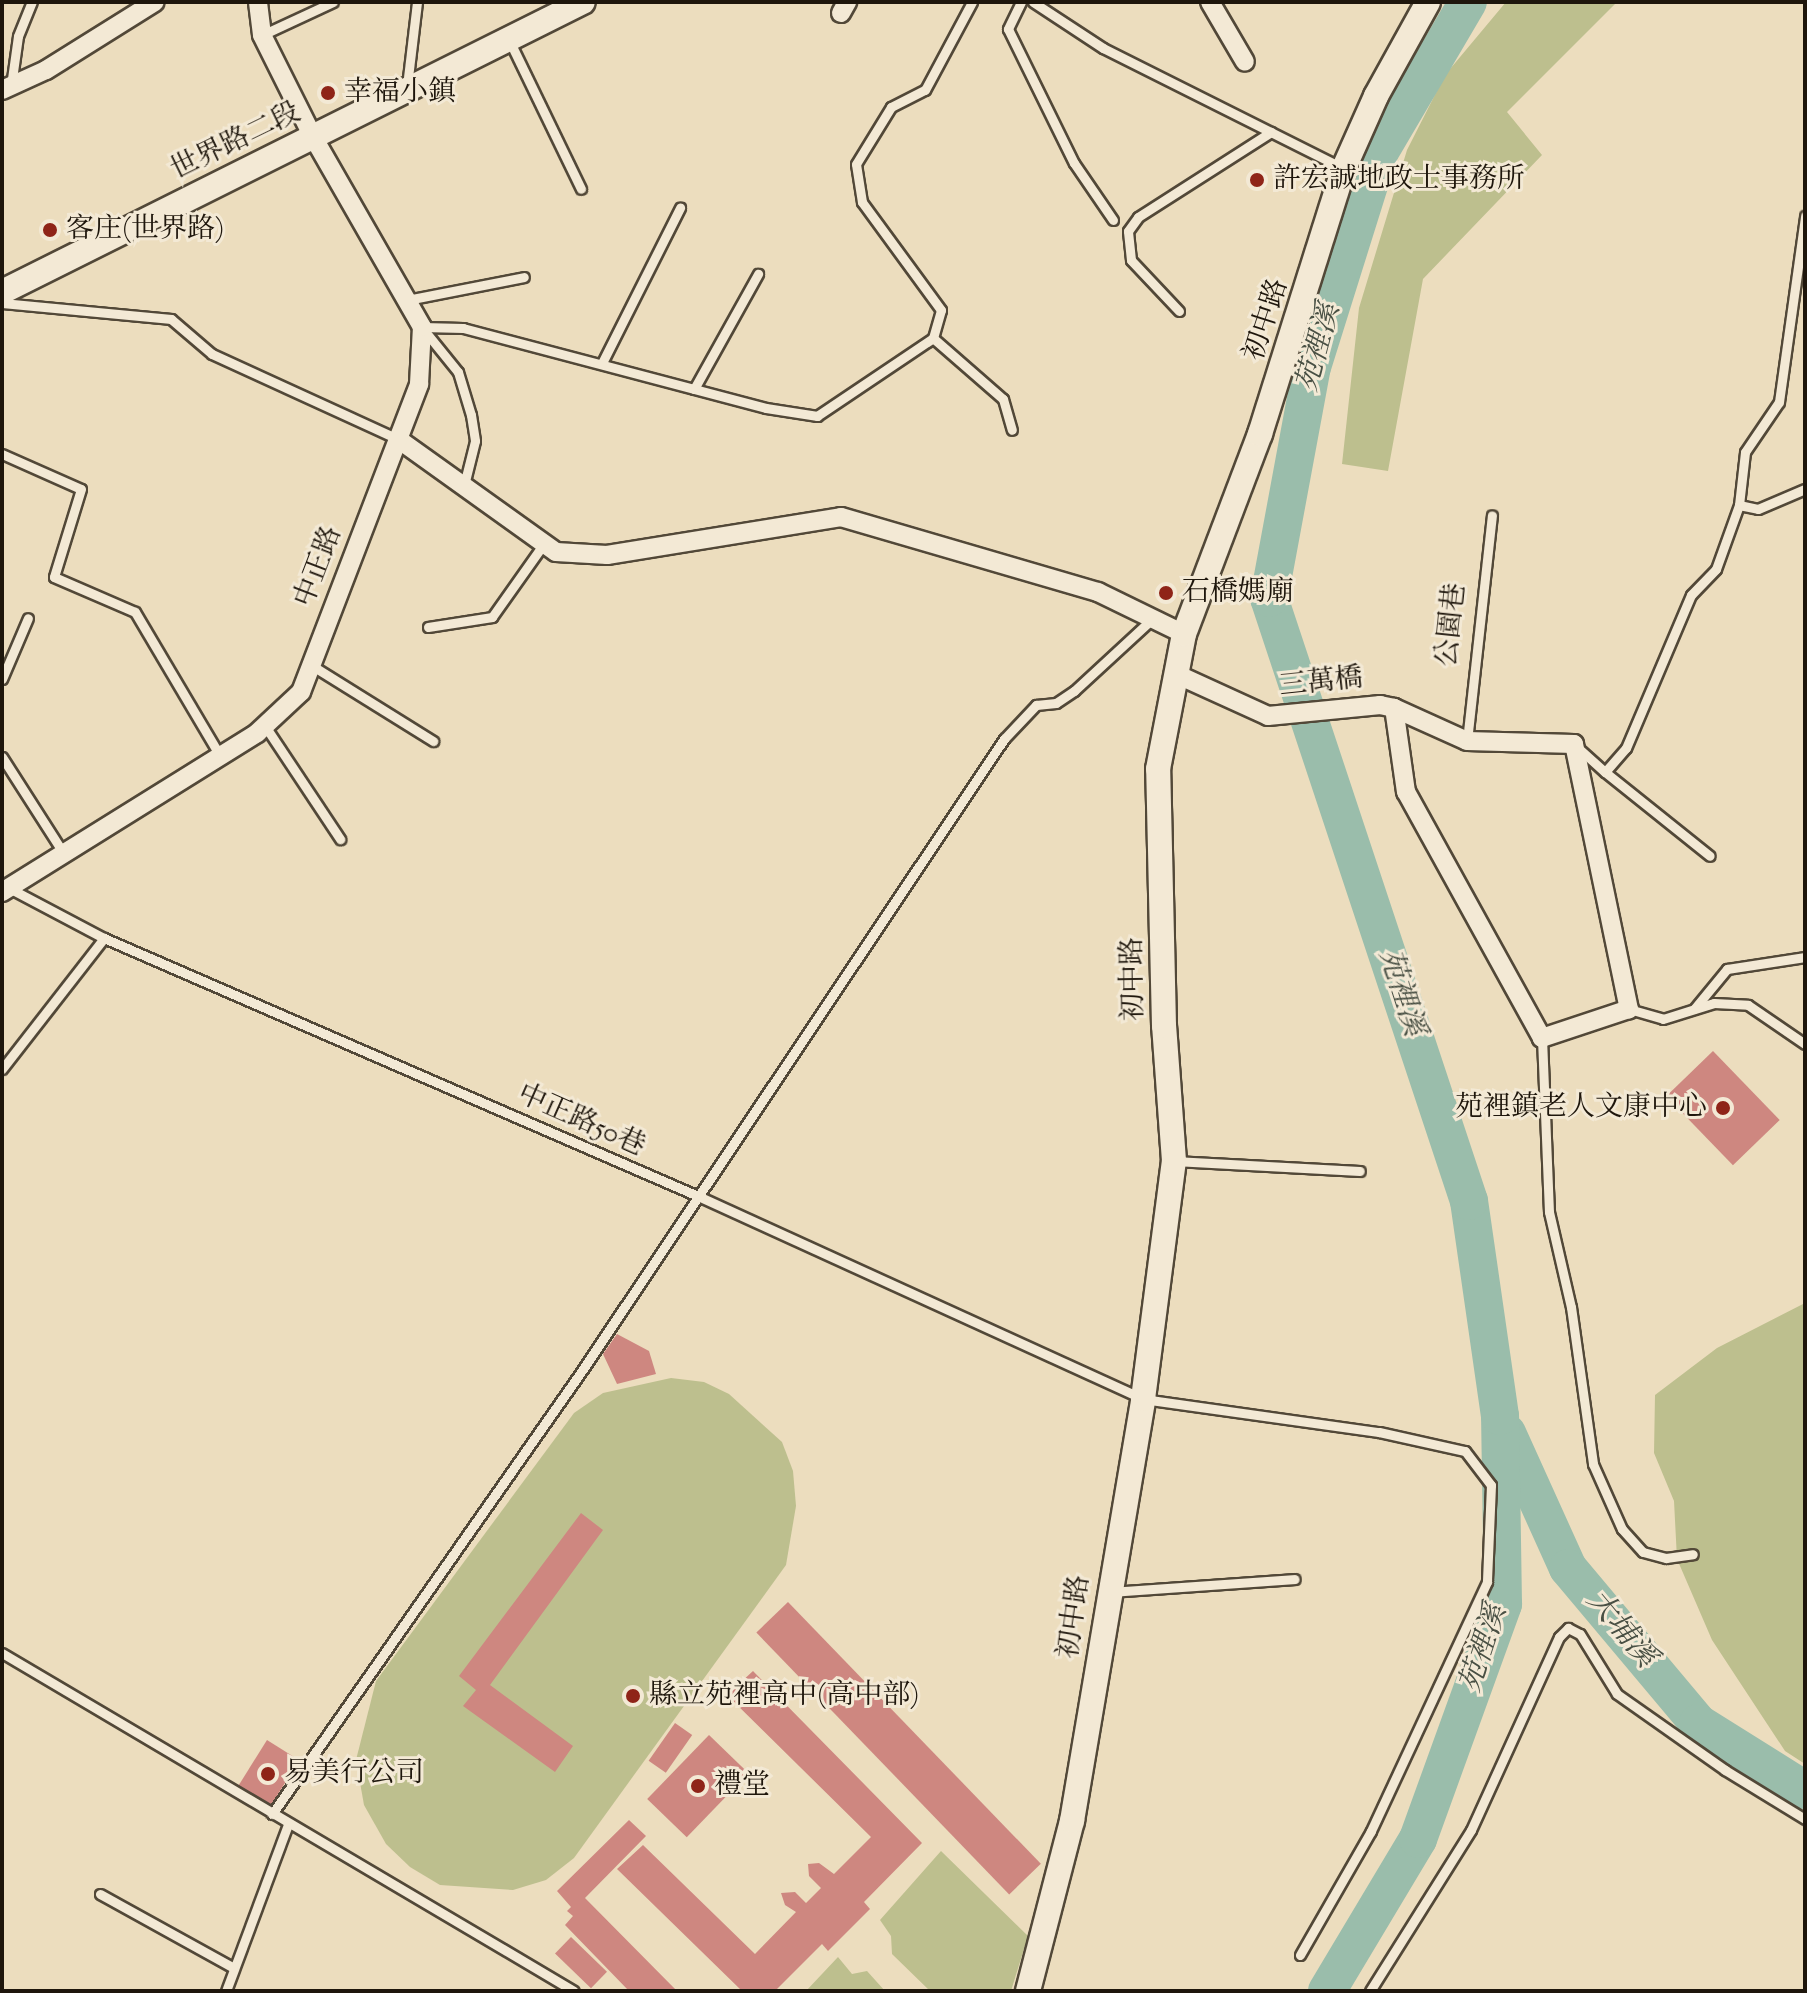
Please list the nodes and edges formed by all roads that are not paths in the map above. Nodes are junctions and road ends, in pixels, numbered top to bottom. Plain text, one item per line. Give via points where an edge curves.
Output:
1 (32, 2) edge
2 (155, 2) edge
3 (258, 2) edge
4 (333, 2) edge
5 (417, 2) edge
6 (583, 2) edge
7 (972, 2) edge
8 (1021, 2) edge
9 (1033, 2) edge
10 (1210, 2) edge
11 (1428, 2) edge
12 (262, 35) junction
13 (508, 39) junction
14 (1245, 62) dead end
15 (6, 88) edge
16 (406, 90) junction
17 (1271, 132) junction
18 (313, 137) junction
19 (1344, 168) junction
20 (581, 189) dead end
21 (680, 208) dead end
22 (1805, 216) edge
23 (1113, 220) dead end
24 (758, 274) dead end
25 (524, 277) dead end
26 (2, 292) edge
27 (407, 300) junction
28 (2, 303) edge
29 (1179, 311) dead end
30 (422, 327) junction
31 (933, 338) junction
32 (602, 363) junction
33 (694, 389) junction
34 (1012, 430) dead end
35 (398, 439) junction
36 (2, 454) edge
37 (464, 485) junction
38 (1805, 489) edge
39 (1739, 505) junction
40 (1492, 515) dead end
41 (543, 545) junction
42 (1155, 616) junction
43 (28, 618) dead end
44 (428, 627) dead end
45 (1184, 634) junction
46 (311, 665) junction
47 (1176, 674) junction
48 (2, 679) edge
49 (1387, 707) junction
50 (265, 726) junction
51 (433, 741) dead end
52 (1467, 741) junction
53 (1574, 744) junction
54 (220, 756) junction
55 (2, 757) edge
56 (1605, 772) junction
57 (340, 839) dead end
58 (64, 854) junction
59 (1710, 856) dead end
60 (4, 888) edge
61 (104, 938) junction
62 (1805, 957) edge
63 (1629, 1009) junction
64 (1694, 1009) junction
65 (1542, 1038) junction
66 (1805, 1044) edge
67 (2, 1069) edge
68 (1174, 1161) junction
69 (1360, 1171) dead end
70 (698, 1196) junction
71 (1143, 1399) junction
72 (1693, 1554) dead end
73 (1295, 1579) dead end
74 (1107, 1592) junction
75 (2, 1653) edge
76 (272, 1814) junction
77 (1805, 1819) edge
78 (288, 1824) junction
79 (100, 1894) dead end
80 (1300, 1955) dead end
81 (234, 1968) junction
82 (226, 1991) edge
83 (574, 1991) edge
84 (1028, 1991) edge
85 (1370, 1991) edge

1 - 15 lane
2 - 15 street
3 - 12 street
4 - 12 lane
5 - 16 lane
6 - 13 street, 世界路二段
7 - 31 lane via 925,90 891,107 856,164 862,202 941,310
8 - 23 lane via 1008,29 1074,163
9 - 17 lane via 1103,48
10 - 14 street
11 - 19 street, 初中路
12 - 18 street
13 - 16 street, 世界路二段
13 - 20 lane
16 - 18 street, 世界路二段
17 - 19 lane
17 - 29 lane via 1138,217 1128,231 1131,260
18 - 26 street, 世界路二段
18 - 27 street
19 - 45 street, 初中路 via 1260,434
21 - 32 lane
22 - 39 lane via 1779,402 1745,452
24 - 33 lane
25 - 27 lane
27 - 30 street
28 - 35 lane via 171,319 212,354
30 - 32 lane via 463,328
30 - 35 street, 中正路 via 419,384
30 - 37 lane via 458,372 471,415 475,441
31 - 33 lane via 817,416
31 - 34 lane via 1003,399
32 - 33 lane
35 - 37 street
35 - 46 street, 中正路
36 - 54 lane via 81,489 54,577 135,612
37 - 41 street
38 - 39 lane via 1758,509
39 - 56 lane via 1716,569 1685,608 1626,748
40 - 52 lane, 公園巷
41 - 42 street via 556,552 607,555 841,517 1098,592
41 - 44 lane via 492,617
42 - 45 street
42 - 70 lane via 1074,691 1056,703 1036,705 1004,739
43 - 48 lane
45 - 47 street, 初中路
46 - 50 street, 中正路 via 301,692
46 - 51 lane
47 - 49 street, 三萬橋 via 1268,716
47 - 68 street, 初中路 via 1158,769 1164,1026
49 - 52 street
49 - 65 street via 1406,792
50 - 54 street, 中正路
50 - 57 lane
52 - 53 street
53 - 56 lane
53 - 63 street
54 - 58 street, 中正路
55 - 58 lane
56 - 59 lane
58 - 60 street, 中正路
60 - 61 lane, 中正路50巷
61 - 67 lane
61 - 70 lane, 中正路50巷
62 - 64 lane via 1727,969
63 - 64 lane via 1663,1019
63 - 65 street
64 - 66 lane via 1714,1003 1748,1005
65 - 72 lane via 1549,1212 1571,1307 1593,1464 1622,1529 1643,1552 1666,1558
68 - 69 lane
68 - 71 street, 初中路
70 - 71 lane, 中正路50巷
70 - 76 lane
71 - 74 street, 初中路
71 - 80 lane, 中正路50巷 via 1379,1432 1465,1451 1491,1485 1487,1582 1371,1831
73 - 74 lane
74 - 84 street, 初中路 via 1072,1821
75 - 76 lane
76 - 78 lane
77 - 85 lane via 1617,1694 1580,1634 1568,1628 1559,1637 1471,1830
78 - 81 lane
78 - 83 lane
79 - 81 lane
81 - 82 lane

